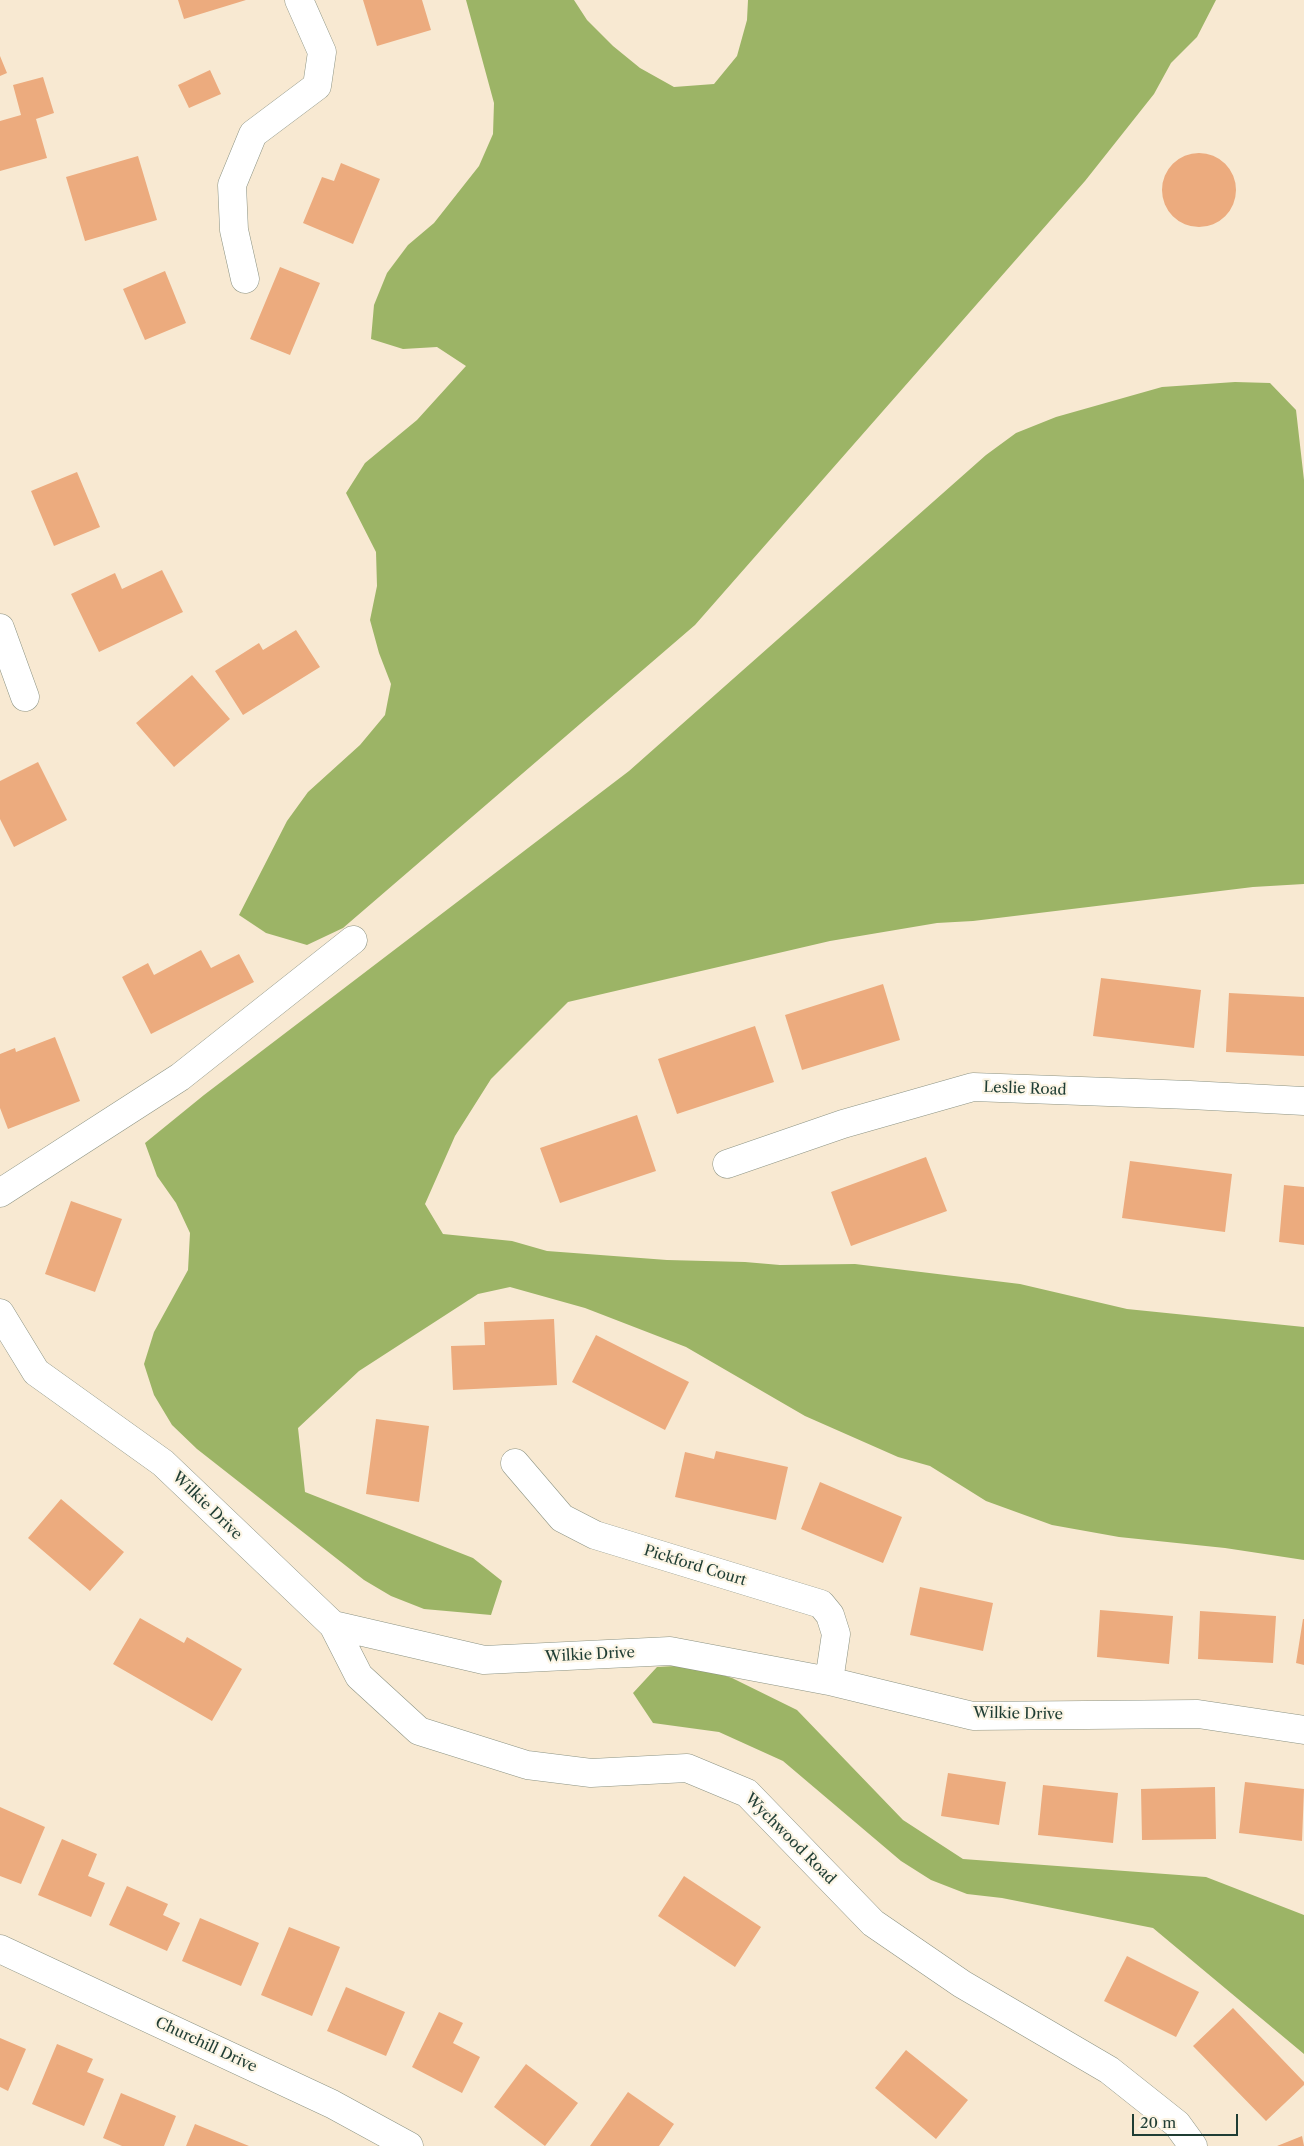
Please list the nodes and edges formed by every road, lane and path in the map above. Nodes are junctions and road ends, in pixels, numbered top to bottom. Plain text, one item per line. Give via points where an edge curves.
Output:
1 (299, 0) edge
2 (245, 279) dead end
3 (0, 628) edge
4 (25, 696) dead end
5 (353, 940) dead end
6 (1304, 1102) edge
7 (727, 1164) dead end
8 (0, 1192) edge
9 (0, 1313) edge
10 (515, 1463) dead end
11 (333, 1626) junction
12 (829, 1681) junction
13 (1304, 1730) edge
14 (0, 1949) edge
15 (409, 2146) edge
16 (1193, 2146) edge

1 - 2 street via 322,52 316,86 253,134 232,185 234,230
3 - 4 street
5 - 8 street via 180,1077
6 - 7 street, Leslie Road via 973,1087 842,1124
9 - 11 street, Wilkie Drive via 36,1372 163,1463
10 - 12 street, Pickford Court via 562,1518 595,1536 821,1604 830,1615 836,1634
11 - 12 street, Wilkie Drive via 484,1660 670,1651
11 - 16 street, Wychwood Road via 359,1676 419,1731 527,1765 591,1773 687,1768 747,1793 873,1923 962,1984 1109,2070 1177,2124
12 - 13 street, Wilkie Drive via 973,1716 1198,1714
14 - 15 street, Churchill Drive via 332,2104

